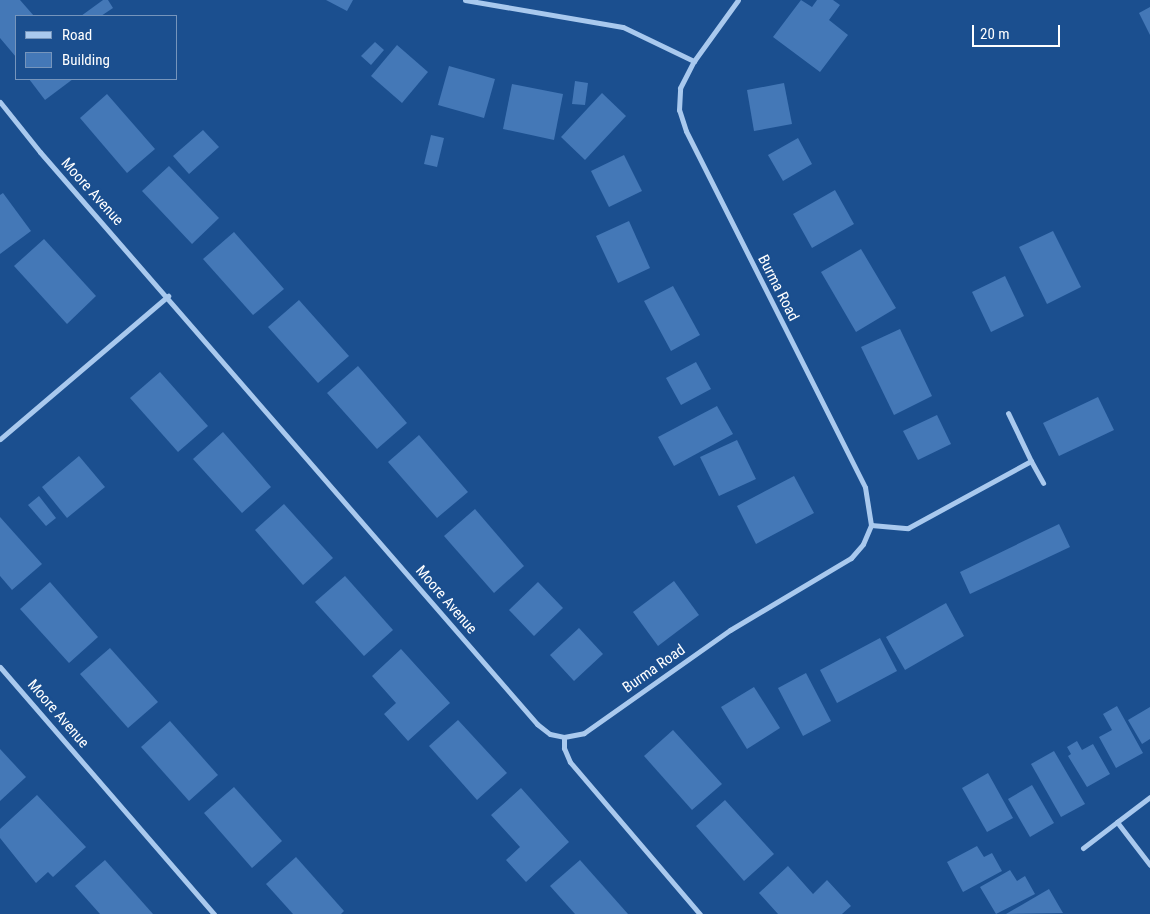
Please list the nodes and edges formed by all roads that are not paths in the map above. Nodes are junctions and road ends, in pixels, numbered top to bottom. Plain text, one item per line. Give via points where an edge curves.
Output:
1 (465, 0) edge
2 (738, 0) edge
3 (694, 61) junction
4 (0, 102) edge
5 (168, 296) junction
6 (1008, 413) dead end
7 (0, 439) edge
8 (1031, 461) junction
9 (1044, 483) dead end
10 (871, 525) junction
11 (0, 667) edge
12 (564, 737) junction
13 (1150, 796) edge
14 (1117, 822) junction
15 (1083, 848) dead end
16 (1150, 864) edge
17 (214, 914) edge
18 (700, 914) edge

1 - 3 street via 622,27
2 - 3 street, Burma Road
3 - 10 street, Burma Road via 680,88 679,110 686,131 865,487
4 - 5 street, Moore Avenue
5 - 7 street
5 - 12 street, Moore Avenue via 536,724 550,734
6 - 8 street
8 - 9 street
8 - 10 street via 908,528
10 - 12 street, Burma Road via 863,544 851,558 730,630 584,732
11 - 17 street, Moore Avenue
12 - 18 street via 564,748 570,762
13 - 14 street
14 - 15 street
14 - 16 street

